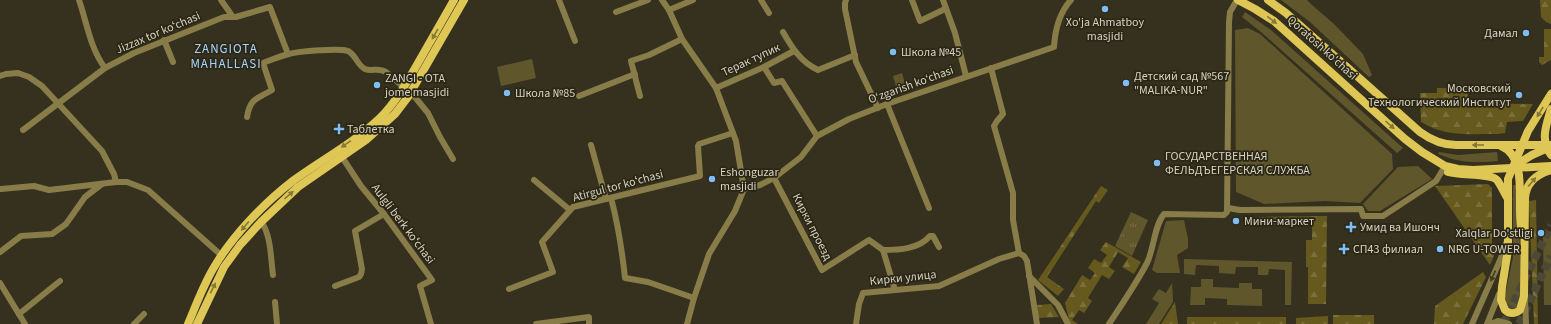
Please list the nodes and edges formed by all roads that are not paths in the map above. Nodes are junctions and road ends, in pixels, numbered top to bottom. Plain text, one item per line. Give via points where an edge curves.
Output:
1 (79, 0) edge
2 (221, 0) edge
3 (454, 0) edge
4 (464, 0) edge
5 (559, 0) edge
6 (648, 0) edge
7 (662, 0) edge
8 (692, 0) edge
9 (762, 0) edge
10 (846, 0) edge
11 (912, 0) edge
12 (943, 0) edge
13 (1071, 0) edge
14 (1237, 0) edge
15 (1268, 0) edge
16 (945, 9) junction
17 (669, 10) junction
18 (616, 12) dead end
19 (769, 13) dead end
20 (233, 17) junction
21 (783, 32) dead end
22 (682, 39) junction
23 (164, 40) junction
24 (575, 41) dead end
25 (794, 51) junction
26 (288, 54) junction
27 (854, 55) junction
28 (173, 62) dead end
29 (764, 67) junction
30 (105, 68) junction
31 (991, 68) junction
32 (1355, 73) junction
33 (635, 74) junction
34 (0, 76) edge
35 (966, 76) junction
36 (1344, 84) junction
37 (716, 88) junction
38 (408, 90) junction
39 (1551, 94) edge
40 (579, 96) dead end
41 (640, 96) dead end
42 (57, 103) junction
43 (887, 104) junction
44 (878, 108) junction
45 (1551, 109) edge
46 (247, 117) dead end
47 (23, 130) dead end
48 (1528, 131) junction
49 (733, 133) junction
50 (817, 136) junction
51 (590, 145) dead end
52 (1499, 145) junction
53 (1522, 145) junction
54 (1548, 146) edge
55 (1551, 155) edge
56 (342, 157) junction
57 (453, 159) dead end
58 (1516, 165) junction
59 (1551, 166) edge
60 (1444, 168) junction
61 (1551, 170) edge
62 (774, 178) junction
63 (534, 180) dead end
64 (116, 182) junction
65 (102, 184) junction
66 (1, 189) dead end
67 (744, 189) junction
68 (609, 198) junction
69 (1508, 199) junction
70 (929, 208) dead end
71 (1228, 208) junction
72 (570, 210) junction
73 (384, 214) junction
74 (261, 222) junction
75 (1508, 226) junction
76 (939, 247) dead end
77 (1524, 249) junction
78 (883, 250) junction
79 (0, 252) edge
80 (1019, 253) junction
81 (221, 256) junction
82 (273, 275) dead end
83 (1029, 275) junction
84 (60, 281) dead end
85 (0, 284) edge
86 (335, 286) dead end
87 (1502, 287) junction
88 (509, 289) dead end
89 (1525, 289) junction
90 (895, 290) junction
91 (694, 298) junction
92 (276, 302) dead end
93 (19, 314) junction
94 (144, 314) dead end
95 (589, 321) edge
96 (25, 324) edge
97 (134, 324) edge
98 (188, 324) edge
99 (197, 324) edge
100 (278, 324) edge
101 (431, 324) edge
102 (536, 324) edge
103 (687, 324) edge
104 (856, 324) edge
105 (1037, 324) edge
106 (1068, 324) edge
107 (1109, 324) edge
108 (1472, 324) edge
109 (1488, 324) edge
110 (1509, 324) edge
111 (1526, 324) edge

1 - 30 street via 93,46
2 - 20 street
3 -> 38 main road
4 - 38 main road
5 - 24 street
6 - 18 street
7 - 17 street
8 - 17 street
9 - 19 street
10 - 27 street via 845,9
11 - 16 street via 920,21
12 - 16 street
13 - 31 street, O‘zgarish ko‘chasi via 1058,22 1054,47
14 -> 36 main road, Qoratosh ko'chasi via 1274,21
14 - 71 street via 1230,12 1229,22
15 - 32 main road, Qoratosh ko'chasi
16 - 35 street via 955,32
17 - 22 street
20 - 23 street, Jizzax tor koʻchasi via 224,17
20 - 26 street, Jizzax tor koʻchasi via 270,7
21 - 25 street, Терак тупик
22 - 33 street via 631,61
22 - 37 street
23 - 28 street
23 - 30 street, Jizzax tor koʻchasi
25 - 27 street, Терак тупик via 818,70
25 - 29 street, Терак тупик
26 - 38 street via 344,50 353,55 366,70 380,69
26 - 46 street via 263,63 272,90 251,102
27 - 44 street
29 - 37 street, Терак тупик
29 - 50 street via 774,83 782,81
30 - 42 street, Jizzax tor koʻchasi
31 - 35 street, O‘zgarish ko‘chasi
31 - 80 street via 1003,114 994,126 1013,193 1013,220
32 - 36 main road
52 -> 32 main road, Qoratosh ko'chasi via 1451,145 1432,140
33 - 40 street
33 - 41 street
34 - 42 street via 18,73 29,77 42,86
35 - 43 street, O‘zgarish ko‘chasi
36 -> 60 main road, Qoratosh ko'chasi
37 - 49 street
38 - 56 main road via 395,114 386,124
38 - 57 street via 428,113
38 -> 81 main road via 362,133 293,181 271,200 252,218
39 -> 48 main road
42 - 47 street, Jizzax tor koʻchasi
42 - 64 street via 102,151
43 - 44 street, O‘zgarish ko‘chasi
43 - 70 street
44 - 50 street, O‘zgarish ko‘chasi
45 - 54 main road via 1544,134
48 - 52 main road via 1517,140
48 - 53 main road
49 - 67 street
49 - 68 street, Atirgul tor koʻchasi via 699,144 700,176
50 - 62 street, O‘zgarish ko‘chasi via 801,157
51 - 68 street
52 - 53 main road, Qoratosh ko'chasi
52 - 58 main road via 1507,149
53 - 54 main road, Qoratosh ko'chasi
53 - 58 main road
54 - 55 main road
54 - 58 main road
56 - 73 street, Aulgli berk koʻchasi
74 -> 56 main road via 298,187
58 - 59 main road
58 - 60 main road via 1466,170
58 - 69 main road via 1508,178
58 - 77 main road
60 - 69 main road via 1459,175 1491,176 1497,180
60 - 71 street via 1436,181 1382,216 1363,216 1361,208
77 -> 61 main road via 1527,188 1536,177
62 - 67 street, O‘zgarish ko‘chasi
62 - 78 street, Кирки проезд via 822,270 869,240
63 - 72 street
64 - 65 street
64 - 81 street via 127,182 148,190
65 - 66 street via 49,190 34,186
65 - 79 street via 85,197 66,224 52,234 21,236
67 - 91 street via 735,211 710,254
68 - 72 street, Atirgul tor koʻchasi
68 - 91 street via 619,232 625,278 648,282
69 - 75 main road
71 - 107 street via 1224,215 1164,214 1160,219 1147,263
72 - 88 street, Atirgul tor koʻchasi via 542,242 552,272
73 - 86 street via 355,231 362,274
73 - 101 street, Aulgli berk koʻchasi via 432,280 420,286
74 - 82 street via 268,237
99 -> 74 main road via 224,267
75 - 87 main road via 1508,258
75 -> 108 street via 1501,258
76 - 78 street via 933,236 930,236 917,246
77 - 89 main road
78 - 90 street
80 - 83 street via 1026,258
80 - 90 street, Кирки улица via 999,259 939,286
81 - 98 main road via 204,286
83 - 105 street
83 - 106 street via 1058,305
84 - 93 street
85 - 93 street
87 - 89 main road via 1503,306 1506,312 1511,313 1522,308
87 - 109 street
89 - 111 street
90 - 104 street, Кирки улица via 863,293
91 - 103 street
92 - 100 street
93 - 96 street
94 - 97 street
95 - 102 street
109 - 110 street via 1498,321

